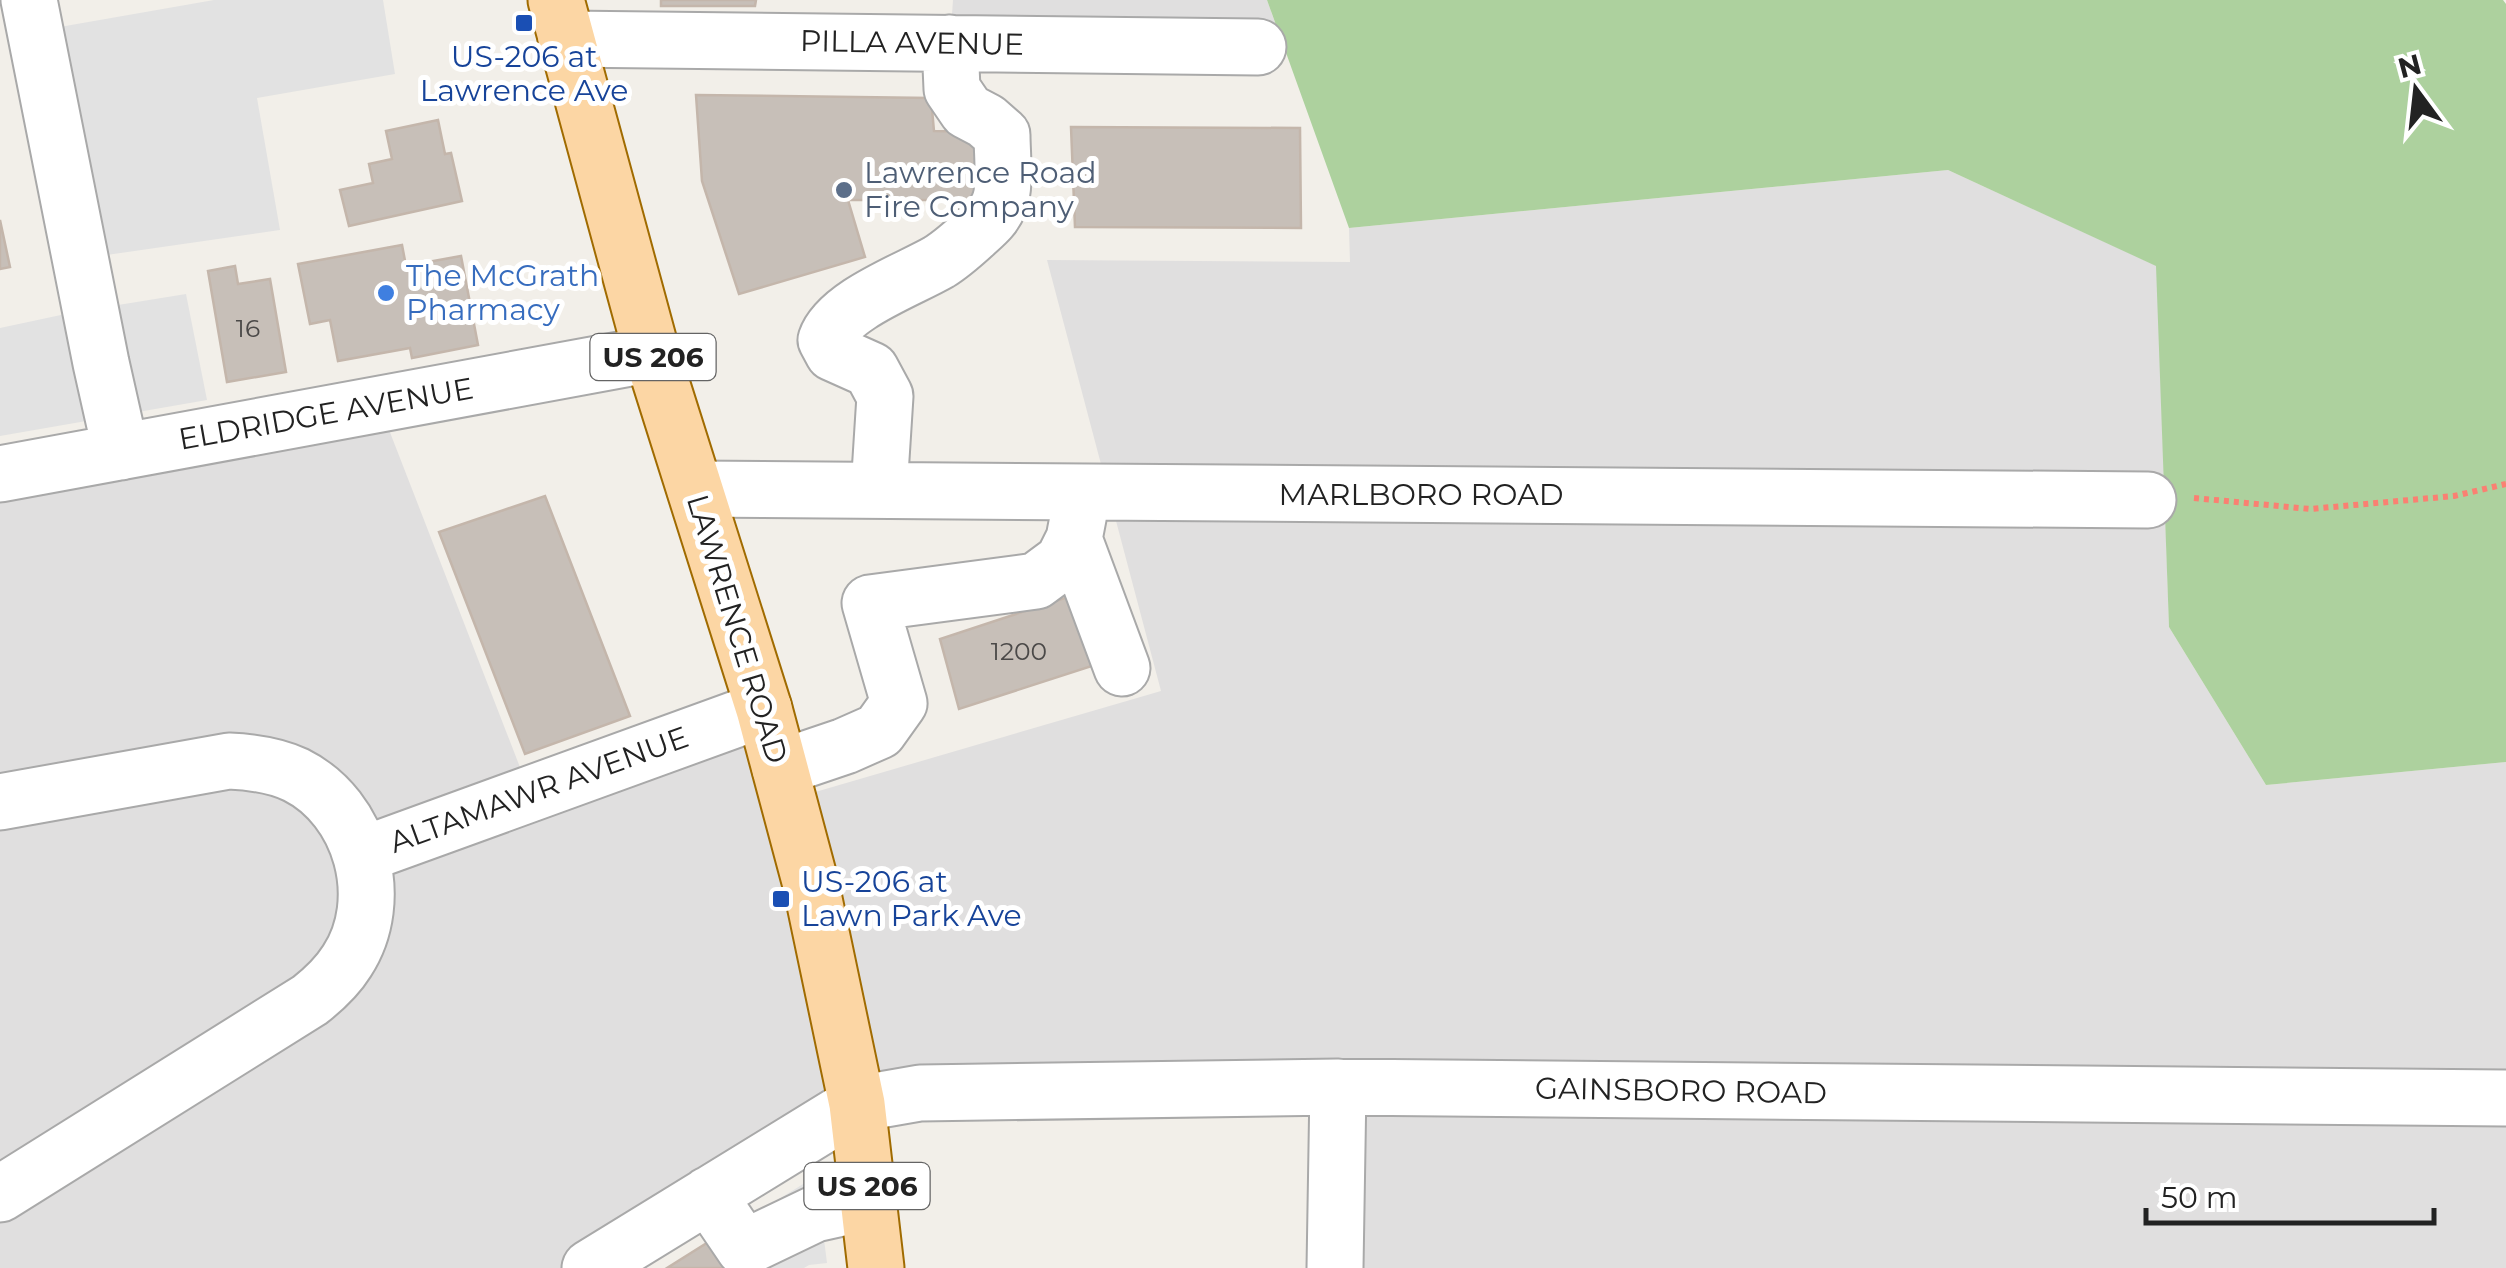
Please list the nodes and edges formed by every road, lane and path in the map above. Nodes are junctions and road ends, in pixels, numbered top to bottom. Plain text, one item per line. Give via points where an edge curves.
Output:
1 (29, 0) edge
2 (561, 20) edge
3 (950, 43) junction
4 (1258, 47) dead end
5 (652, 354) junction
6 (121, 452) junction
7 (0, 474) edge
8 (2506, 484) edge
9 (694, 489) junction
10 (879, 490) junction
11 (2148, 500) joint
12 (1078, 516) junction
13 (1122, 668) dead end
14 (764, 709) junction
15 (780, 768) junction
16 (0, 802) edge
17 (362, 855) junction
18 (1338, 1087) junction
19 (2506, 1098) edge
20 (857, 1104) junction
21 (0, 1194) edge
22 (708, 1195) junction
23 (869, 1202) junction
24 (590, 1268) edge
25 (876, 1268) edge
26 (1335, 1268) edge

1 - 6 street
2 - 3 street, PILLA AVENUE
2 - 5 main road, LAWRENCE ROAD / US 206
3 - 4 street, PILLA AVENUE
3 - 10 street via 952,88 967,111 1002,135 1001,201 958,250 840,319 826,340 834,354 871,370 885,396
5 - 6 street, ELDRIDGE AVENUE
5 - 9 main road, LAWRENCE ROAD / US 206
6 - 7 street, ELDRIDGE AVENUE
8 - 11 path via 2454,496 2310,509
9 - 10 street, MARLBORO ROAD
9 - 14 main road, LAWRENCE ROAD / US 206
10 - 12 street, MARLBORO ROAD
11 - 12 street, MARLBORO ROAD
12 - 13 street
12 - 15 street via 1062,561 1036,581 870,603 900,704 879,731
14 - 15 main road, LAWRENCE ROAD / US 206
14 - 17 street, ALTAMAWR AVENUE
15 - 20 main road, LAWRENCE ROAD / US 206
16 - 17 street via 229,760 263,763 298,776 328,799
17 - 21 street, ALTAMAWR AVENUE via 363,923 328,986
18 - 19 street, GAINSBORO ROAD
18 - 20 street, GAINSBORO ROAD via 920,1093
18 - 26 street
20 - 22 street
20 - 23 main road, LAWRENCE ROAD / US 206
22 - 23 street via 744,1248 814,1214
22 - 24 street
23 - 25 main road, LAWRENCE ROAD / US 206

